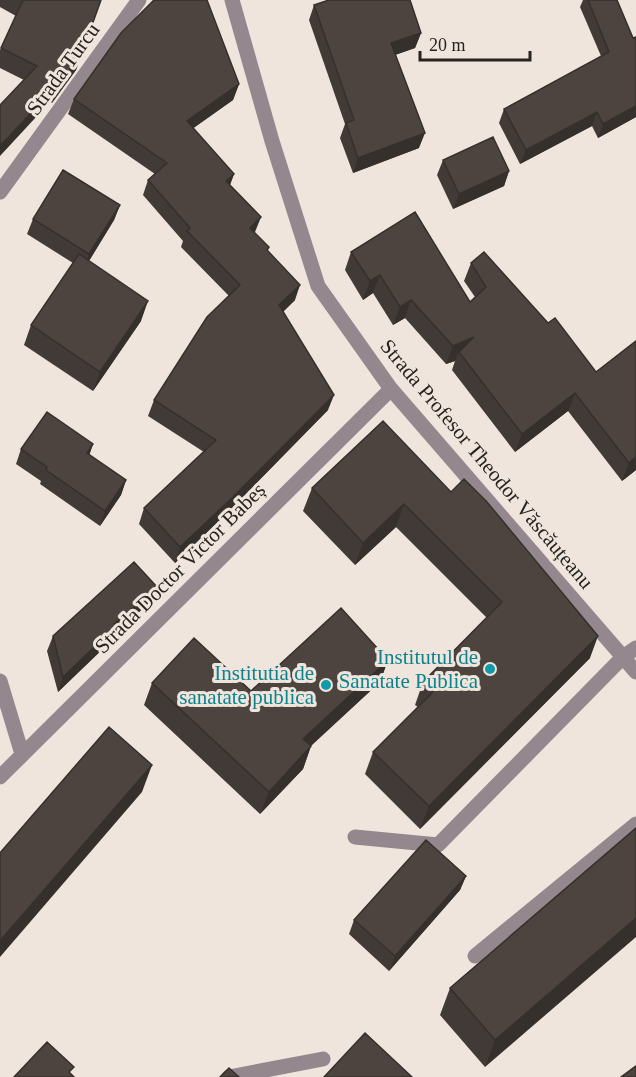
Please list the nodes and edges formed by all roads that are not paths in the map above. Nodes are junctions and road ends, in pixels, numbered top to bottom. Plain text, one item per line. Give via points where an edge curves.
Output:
1 (139, 0) edge
2 (232, 0) edge
3 (0, 192) edge
4 (391, 389) junction
5 (630, 652) edge
6 (636, 672) edge
7 (0, 681) edge
8 (22, 754) junction
9 (0, 777) edge
10 (636, 824) edge
11 (355, 837) dead end
12 (474, 956) dead end
13 (323, 1059) dead end
14 (230, 1077) edge

1 - 3 street, Strada Turcu
2 - 4 street, Strada Profesor Theodor Văscăuțeanu via 318,286
4 - 5 street, Strada Profesor Theodor Văscăuțeanu
4 - 8 street, Strada Doctor Victor Babeș
5 - 6 street, Strada Profesor Theodor Văscăuțeanu
5 - 11 street via 438,845
7 - 8 street
8 - 9 street, Strada Doctor Victor Babeș
10 - 12 street
13 - 14 street

